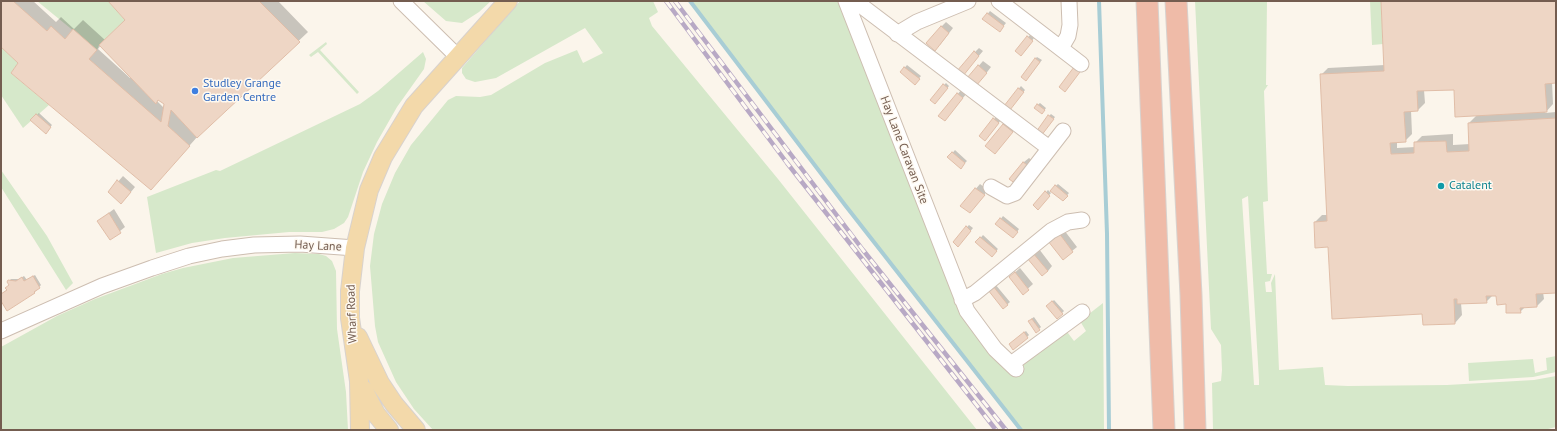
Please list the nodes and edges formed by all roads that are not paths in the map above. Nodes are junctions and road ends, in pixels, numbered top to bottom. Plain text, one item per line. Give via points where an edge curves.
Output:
1 (401, 1) edge
2 (508, 1) edge
3 (846, 1) edge
4 (855, 1) edge
5 (968, 1) edge
6 (999, 1) edge
7 (1069, 1) edge
8 (1147, 1) edge
9 (1176, 1) edge
10 (897, 34) junction
11 (1061, 48) junction
12 (458, 57) junction
13 (1081, 64) dead end
14 (1063, 131) dead end
15 (1049, 148) junction
16 (991, 187) dead end
17 (1082, 220) dead end
18 (355, 248) junction
19 (962, 300) junction
20 (1082, 312) dead end
21 (350, 318) junction
22 (1, 331) edge
23 (359, 381) junction
24 (360, 430) edge
25 (389, 430) edge
26 (416, 430) edge
27 (1164, 430) edge
28 (1194, 430) edge

1 - 12 street
2 - 12 main road, Hay Lane
3 - 19 street, Hay Lane Caravan Site
4 - 10 street
5 - 10 street via 917,22
6 - 11 street
7 - 11 street via 1070,25 1068,36
8 - 27 highway
9 - 28 highway via 1191,295
10 - 15 street
11 - 13 street
12 - 18 main road, Hay Lane via 423,94 391,142 369,190
14 - 15 street
15 - 16 street via 1015,193 1006,196
17 - 19 street via 1068,222 1051,231 975,294
18 - 21 main road, Wharf Road
18 - 22 street, Hay Lane via 300,244 254,245 189,256 102,286
19 - 20 street, Hay Lane Caravan Site via 986,338 1013,366
21 - 23 main road, Wharf Road
21 - 26 main road via 380,383
23 - 24 main road, Wharf Road
23 - 25 main road, Wharf Road via 372,408

